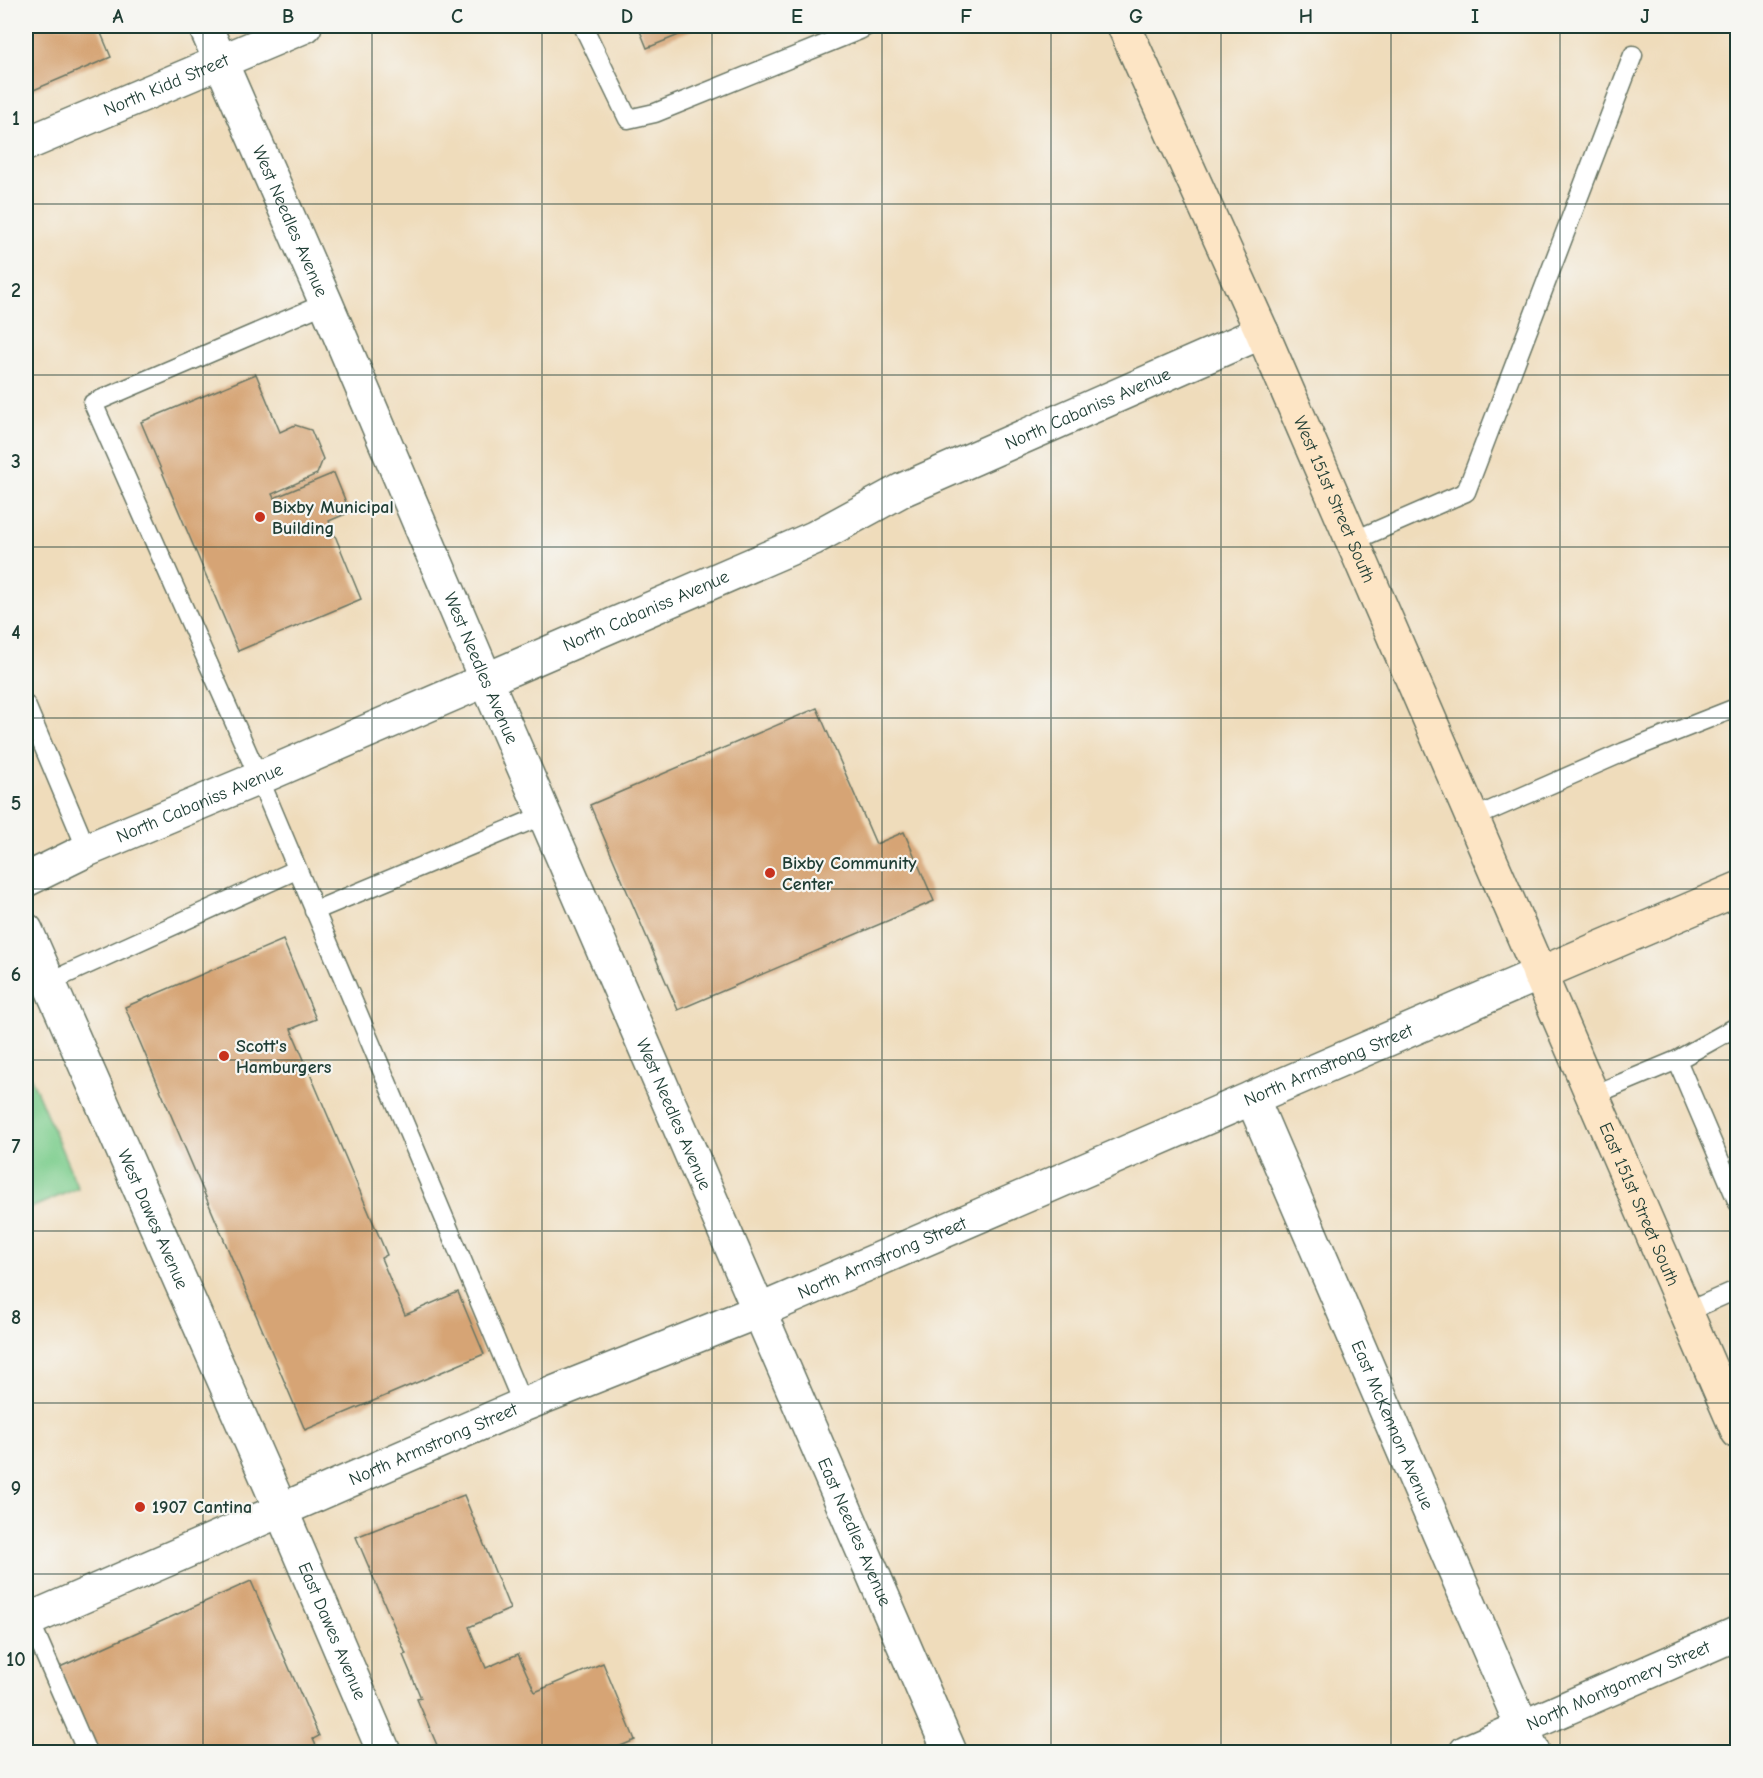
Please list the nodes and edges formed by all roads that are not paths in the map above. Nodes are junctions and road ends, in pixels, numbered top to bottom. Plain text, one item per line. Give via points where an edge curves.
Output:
1 (205, 26) edge
2 (305, 26) edge
3 (583, 26) edge
4 (867, 26) edge
5 (1124, 26) edge
6 (1633, 55) dead end
7 (220, 62) junction
8 (26, 144) edge
9 (326, 303) junction
10 (1262, 332) junction
11 (1353, 541) junction
12 (486, 680) junction
13 (26, 705) edge
14 (1737, 707) edge
15 (259, 778) junction
16 (544, 815) junction
17 (1472, 819) junction
18 (87, 850) junction
19 (296, 870) junction
20 (26, 880) edge
21 (1737, 889) edge
22 (314, 911) junction
23 (26, 930) edge
24 (1539, 974) junction
25 (49, 982) junction
26 (1737, 1026) edge
27 (1677, 1060) junction
28 (1591, 1096) junction
29 (1252, 1098) junction
30 (1737, 1203) edge
31 (1737, 1289) edge
32 (759, 1311) junction
33 (1684, 1313) junction
34 (523, 1405) junction
35 (1737, 1432) edge
36 (281, 1510) junction
37 (27, 1616) edge
38 (1737, 1633) edge
39 (1527, 1741) edge
40 (87, 1752) edge
41 (384, 1752) edge
42 (950, 1752) edge
43 (1466, 1752) edge

1 - 7 street, West Needles Avenue
2 - 7 street, North Kidd Street
3 - 4 lane via 627,119 654,113
5 - 10 main road, West 151st Street South
6 - 11 lane via 1466,492
7 - 8 street, North Kidd Street
7 - 9 street, West Needles Avenue
9 - 12 street, West Needles Avenue
9 - 15 lane via 93,403
10 - 11 main road, West 151st Street South
10 - 12 street, North Cabaniss Avenue via 902,490 814,538
11 - 17 main road, West 151st Street South
12 - 15 street, North Cabaniss Avenue
12 - 16 street, West Needles Avenue
13 - 18 lane
14 - 17 lane
15 - 18 street, North Cabaniss Avenue
15 - 19 lane
16 - 22 lane
16 - 32 street, West Needles Avenue
17 - 24 main road, West 151st Street South
18 - 20 street, North Cabaniss Avenue
19 - 22 lane
19 - 25 lane
21 - 24 main road, North Armstrong Street
22 - 34 lane
23 - 25 street, West Dawes Avenue
24 - 28 main road, East 151st Street South
24 - 29 street, North Armstrong Street
25 - 36 street, West Dawes Avenue
26 - 27 lane
27 - 28 lane
27 - 30 lane
28 - 33 main road, East 151st Street South
29 - 32 street, North Armstrong Street
29 - 39 street, East McKennon Avenue
31 - 33 lane
32 - 34 street, North Armstrong Street
32 - 42 street, East Needles Avenue
33 - 35 main road, East 151st Street South
34 - 36 street, North Armstrong Street
36 - 37 street, North Armstrong Street
36 - 41 street, East Dawes Avenue
37 - 40 lane
38 - 39 street, North Montgomery Street
39 - 43 street, North Montgomery Street

